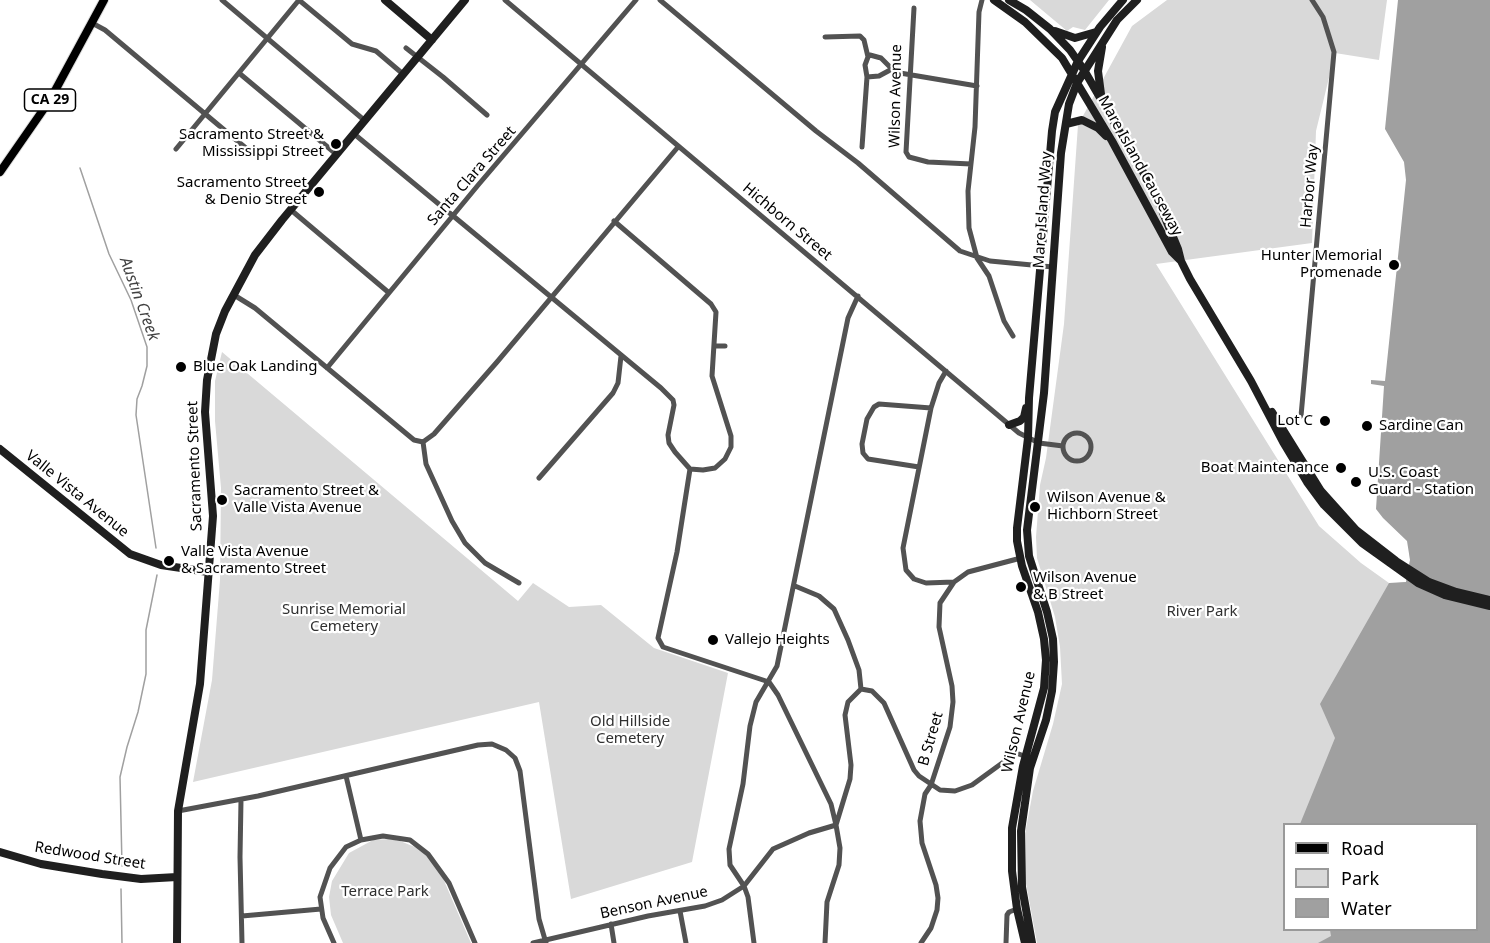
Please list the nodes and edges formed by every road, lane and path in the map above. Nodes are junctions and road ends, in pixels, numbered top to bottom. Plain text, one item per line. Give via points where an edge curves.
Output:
1 (104, 0) edge
2 (222, 0) edge
3 (299, 0) edge
4 (385, 0) edge
5 (465, 0) edge
6 (505, 0) edge
7 (636, 0) edge
8 (660, 0) edge
9 (982, 0) edge
10 (994, 0) edge
11 (1009, 0) edge
12 (1123, 0) edge
13 (1137, 0) edge
14 (1312, 0) edge
15 (914, 8) dead end
16 (92, 23) junction
17 (1050, 30) junction
18 (1096, 32) junction
19 (1107, 35) junction
20 (825, 37) dead end
21 (267, 38) junction
22 (432, 39) junction
23 (406, 48) dead end
24 (418, 56) junction
25 (868, 57) junction
26 (1078, 62) junction
27 (582, 66) junction
28 (892, 69) junction
29 (1084, 70) junction
30 (239, 73) junction
31 (403, 74) junction
32 (910, 74) junction
33 (1072, 74) junction
34 (867, 77) junction
35 (1077, 82) junction
36 (977, 86) junction
37 (1104, 104) junction
38 (205, 114) junction
39 (487, 115) dead end
40 (364, 120) junction
41 (1066, 124) junction
42 (354, 133) junction
43 (1112, 141) junction
44 (678, 147) junction
45 (862, 147) dead end
46 (176, 149) dead end
47 (247, 149) dead end
48 (336, 154) junction
49 (971, 164) junction
50 (0, 172) edge
51 (291, 210) junction
52 (452, 216) junction
53 (614, 221) junction
54 (977, 258) junction
55 (1181, 261) junction
56 (1040, 266) junction
57 (1053, 267) junction
58 (388, 292) junction
59 (234, 294) junction
60 (858, 296) junction
61 (552, 298) junction
62 (1013, 336) dead end
63 (714, 346) junction
64 (725, 346) dead end
65 (621, 356) junction
66 (327, 368) junction
67 (946, 371) junction
68 (1029, 398) junction
69 (932, 408) junction
70 (1301, 416) dead end
71 (1009, 425) junction
72 (1028, 438) junction
73 (423, 442) junction
74 (1039, 443) junction
75 (1063, 446) junction
76 (0, 449) edge
77 (919, 467) junction
78 (690, 469) junction
79 (539, 478) dead end
80 (1025, 557) junction
81 (1394, 564) junction
82 (208, 572) junction
83 (954, 582) junction
84 (519, 583) dead end
85 (795, 586) junction
86 (1490, 600) edge
87 (1490, 606) edge
88 (769, 682) junction
89 (861, 689) junction
90 (1030, 758) junction
91 (346, 776) junction
92 (931, 785) junction
93 (241, 800) junction
94 (178, 811) junction
95 (836, 825) junction
96 (361, 840) junction
97 (0, 852) edge
98 (177, 878) junction
99 (744, 886) junction
100 (321, 909) junction
101 (1017, 909) junction
102 (680, 911) junction
103 (242, 916) junction
104 (611, 924) junction
105 (545, 942) edge
106 (177, 943) edge
107 (242, 943) edge
108 (334, 943) edge
109 (475, 943) edge
110 (533, 943) edge
111 (614, 943) edge
112 (686, 943) edge
113 (754, 943) edge
114 (825, 943) edge
115 (921, 943) edge
116 (1006, 943) edge
117 (1025, 943) edge
118 (1032, 943) edge

1 - 16 main road, CA 29
2 - 21 street
3 - 21 street
3 - 31 street via 352,44 376,51
4 - 22 main road
5 - 22 main road, Sacramento Street
6 - 27 street, Hichborn Street
7 - 27 street, Santa Clara Street
8 - 54 street via 960,251
9 - 36 street
10 - 33 main road, Mare Island Causeway via 1040,36
11 - 17 main road, Mare Island Causeway
12 - 18 main road, Mare Island Way
13 - 19 main road, Mare Island Way
14 - 70 street, Harbor Way via 1323,18 1334,52
15 - 32 street, Wilson Avenue
16 - 38 street
16 - 50 main road, CA 29 via 50,100
17 - 18 main road via 1075,38
17 - 26 main road, Mare Island Causeway
18 - 26 main road, Mare Island Way
19 - 29 main road, Mare Island Way
19 - 37 main road via 1098,71
20 - 25 street via 860,36
21 - 30 street
21 - 40 street
22 - 24 main road, Sacramento Street
23 - 24 street
24 - 31 main road, Sacramento Street
24 - 39 street
25 - 28 street via 881,58
25 - 34 street
26 - 29 main road, Mare Island Causeway
26 - 33 main road, Mare Island Way
27 - 44 street, Hichborn Street
27 - 52 street, Santa Clara Street
28 - 32 street
28 - 34 street
29 - 35 main road, Mare Island Way
29 - 37 main road, Mare Island Causeway
30 - 38 street
30 - 48 street
31 - 40 main road, Sacramento Street
32 - 36 street
32 - 49 street, Wilson Avenue via 905,143 909,157
33 - 35 main road, Mare Island Causeway
33 - 56 main road, Mare Island Way via 1055,112
34 - 45 street
35 - 41 main road, Mare Island Way
35 - 43 main road, Mare Island Causeway
36 - 49 street
37 - 55 main road, Mare Island Causeway via 1154,191
38 - 46 street
38 - 47 street
40 - 42 main road, Sacramento Street
41 - 43 main road via 1082,120
41 - 57 main road, Mare Island Way
42 - 48 main road, Sacramento Street
42 - 52 street
43 - 55 main road, Mare Island Causeway via 1172,252
44 - 53 street
44 - 60 street, Hichborn Street
48 - 51 main road, Sacramento Street
49 - 54 street via 969,218
51 - 58 street
51 - 59 main road, Sacramento Street via 255,255
52 - 58 street, Santa Clara Street
52 - 61 street
53 - 61 street
53 - 63 street via 711,304 716,312
54 - 56 street
54 - 62 street via 989,276
55 - 81 main road, Mare Island Causeway via 1251,381 1329,502
56 - 57 street
56 - 68 main road, Mare Island Way
57 - 74 main road, Mare Island Way
58 - 66 street, Santa Clara Street
59 - 66 street
59 - 82 main road, Sacramento Street via 216,334 207,380 206,431 213,516
60 - 67 street, Hichborn Street
60 - 85 street via 848,318
61 - 65 street
61 - 73 street
63 - 64 street
63 - 78 street via 712,376 731,447 715,468
65 - 78 street via 673,400 669,443
65 - 79 street via 613,393
66 - 73 street via 414,440
67 - 69 street
67 - 71 street, Hichborn Street
68 - 71 main road via 1024,417
68 - 72 main road, Mare Island Way
69 - 77 street
69 - 77 street via 879,404 867,419 862,444 868,459
71 - 72 street, Hichborn Street
72 - 74 street, Hichborn Street
72 - 80 main road, Wilson Avenue via 1017,517 1017,542
73 - 84 street via 426,464 452,521 470,549 495,571
74 - 75 street, Hichborn Street
74 - 80 main road, Wilson Avenue
75 - 75 street, Hichborn Street via 1069,458 1078,460 1091,449 1089,439 1079,433 1066,437
76 - 82 main road, Valle Vista Avenue via 130,554 161,565
77 - 83 street via 903,548 906,570 914,579 926,583
78 - 88 street via 658,638 663,647
80 - 83 street via 968,572
80 - 90 main road, Wilson Avenue via 1046,660
81 - 86 main road, Mare Island Causeway via 1438,586
81 - 87 main road, Mare Island Causeway via 1418,583 1436,591
82 - 94 main road, Sacramento Street via 199,694
83 - 92 street, B Street via 940,603 939,615 942,650 952,686 952,710
85 - 88 street via 777,666
85 - 89 street via 819,596 834,609 859,670
88 - 95 street via 831,804
88 - 99 street via 756,702 750,726 729,849 730,866
89 - 92 street via 872,691 884,703 908,761
89 - 95 street via 848,702 844,715 850,779
90 - 92 street via 1016,753 964,789 940,790
90 - 101 main road, Wilson Avenue via 1018,786 1012,828
90 - 118 main road, Wilson Avenue via 1020,852
91 - 93 street
91 - 96 street
91 - 105 street via 478,745 492,744 504,749 520,771
92 - 115 street, B Street via 925,794 920,835 938,898 932,928
93 - 94 street
93 - 103 street
94 - 98 main road, Sacramento Street
95 - 99 street, Benson Avenue via 772,849
95 - 114 street via 839,865 827,902
96 - 100 street via 346,847 330,868 320,897
96 - 109 street via 393,836 420,846 449,883
97 - 98 main road, Redwood Street via 41,864 102,874
98 - 106 main road, Sacramento Street
99 - 102 street, Benson Avenue via 722,900
99 - 113 street
100 - 103 street
100 - 108 street
101 - 116 street via 1007,915
101 - 117 main road, Wilson Avenue
102 - 104 street, Benson Avenue
102 - 112 street
103 - 107 street
104 - 105 street, Benson Avenue
104 - 111 street
105 - 110 street, Benson Avenue

